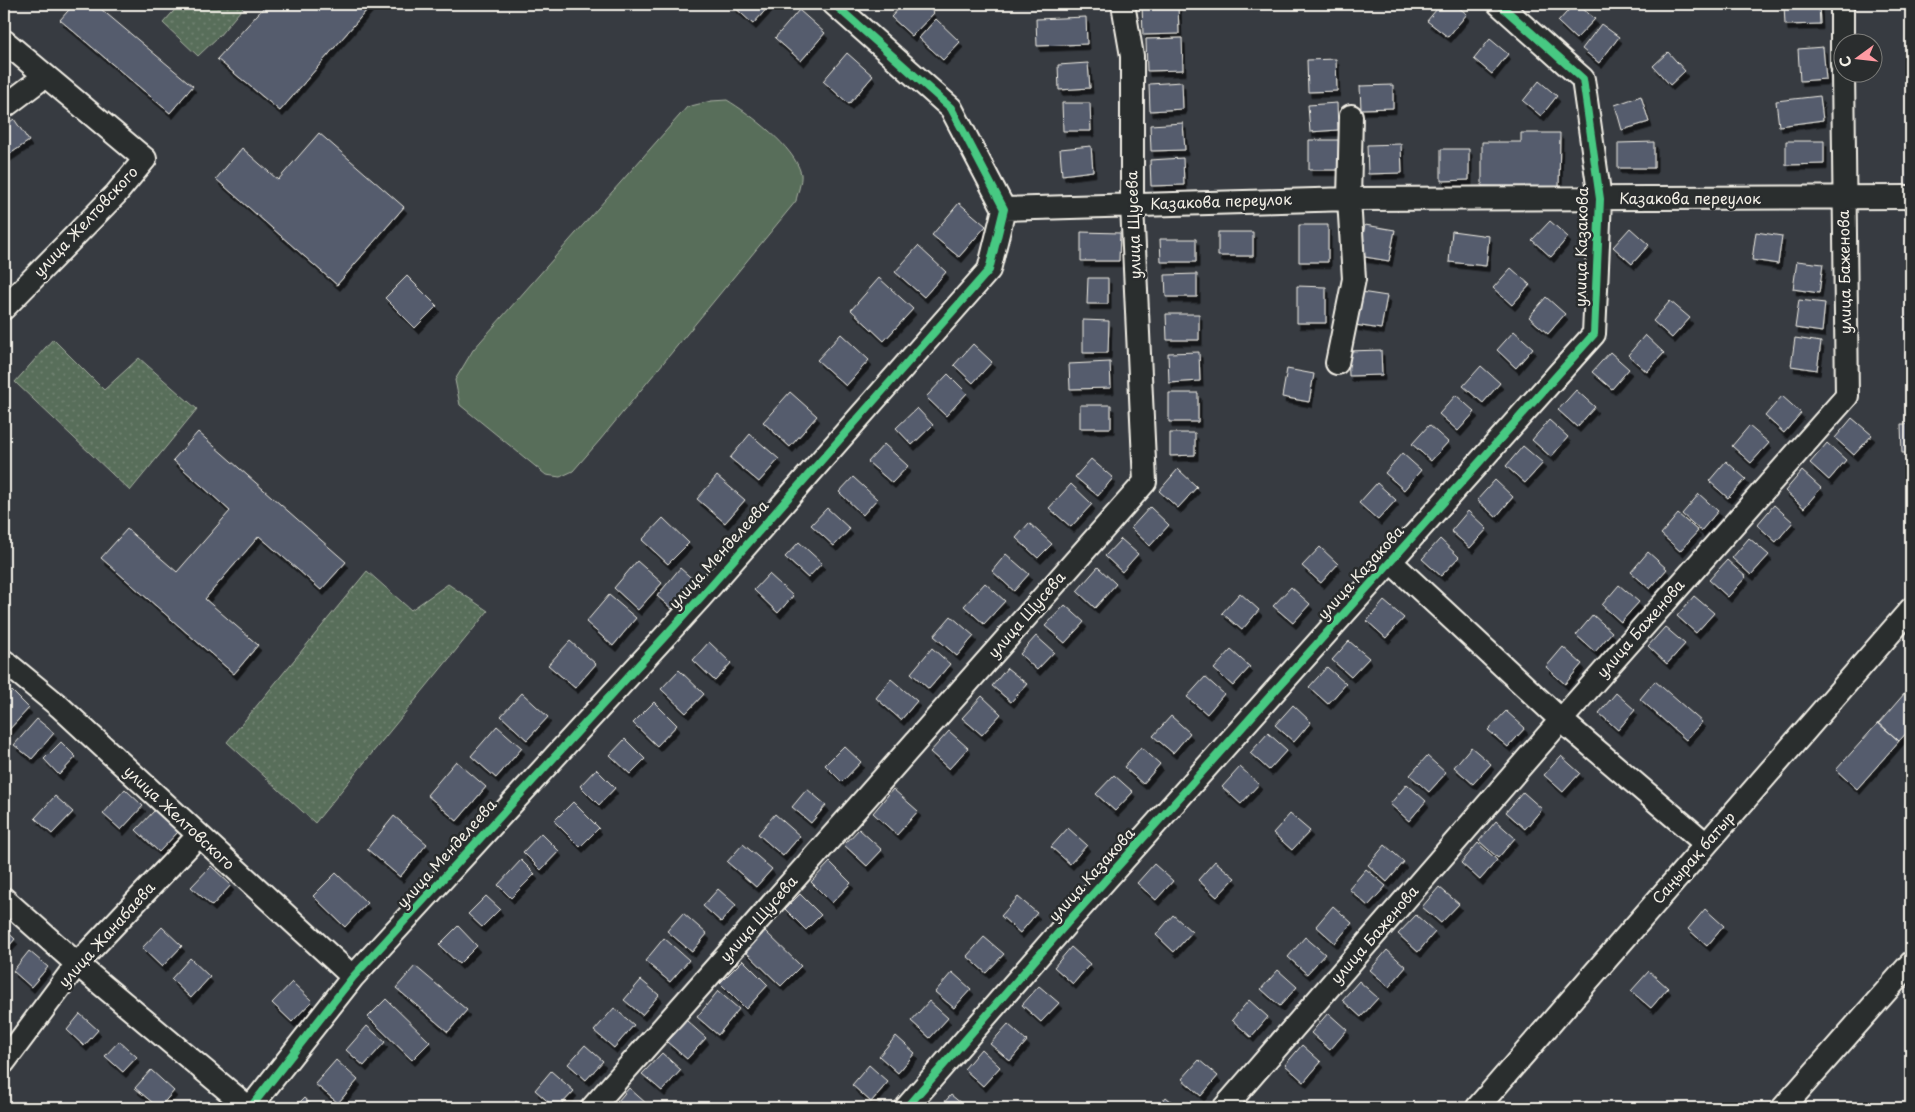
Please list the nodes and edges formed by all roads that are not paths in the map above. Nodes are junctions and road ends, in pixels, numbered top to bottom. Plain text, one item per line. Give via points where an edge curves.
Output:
1 (834, 4) edge
2 (1123, 4) edge
3 (1499, 4) edge
4 (1842, 4) edge
5 (1842, 32) edge
6 (4, 41) edge
7 (45, 76) junction
8 (1843, 82) edge
9 (4, 107) edge
10 (1351, 116) dead end
11 (1911, 197) edge
12 (1844, 198) junction
13 (1349, 199) junction
14 (1600, 199) junction
15 (1132, 205) junction
16 (1004, 209) junction
17 (4, 308) edge
18 (1337, 363) dead end
19 (1390, 561) junction
20 (1911, 609) edge
21 (4, 661) edge
22 (1561, 720) junction
23 (198, 836) junction
24 (1706, 844) junction
25 (4, 899) edge
26 (1911, 963) edge
27 (77, 964) junction
28 (353, 977) junction
29 (4, 1062) edge
30 (249, 1108) edge
31 (592, 1108) edge
32 (906, 1108) edge
33 (1224, 1108) edge
34 (1477, 1108) edge
35 (1783, 1108) edge

1 - 16 street via 951,108
2 - 15 street, улица Щусева via 1132,56
3 - 14 street, улица Казакова via 1583,79
4 - 5 street
6 - 7 street, улица Желтовского
7 - 9 street
7 - 17 street, улица Желтовского via 145,158 116,194
8 - 12 street, улица Баженова
10 - 13 street
11 - 12 street, Казакова переулок
12 - 14 street, Казакова переулок
12 - 22 street, улица Баженова via 1847,396
13 - 14 street, Казакова переулок
13 - 15 street, Казакова переулок
13 - 18 street via 1354,279
14 - 19 street, улица Казакова via 1594,334
15 - 16 street, Казакова переулок
15 - 31 street, улица Щусева via 1145,482
16 - 28 street, улица Менделеева via 989,270 700,598
19 - 22 street
19 - 32 street, улица Казакова
20 - 24 street, Саңырақ батыр
21 - 23 street, улица Желтовского via 60,707
22 - 24 street
22 - 33 street, улица Баженова
23 - 27 street, улица Жанабаева
23 - 28 street, улица Желтовского
24 - 34 street, Саңырақ батыр
25 - 27 street, улица Менделеева
26 - 35 street
27 - 29 street, улица Жанабаева
27 - 30 street, улица Менделеева
28 - 30 street, улица Менделеева

